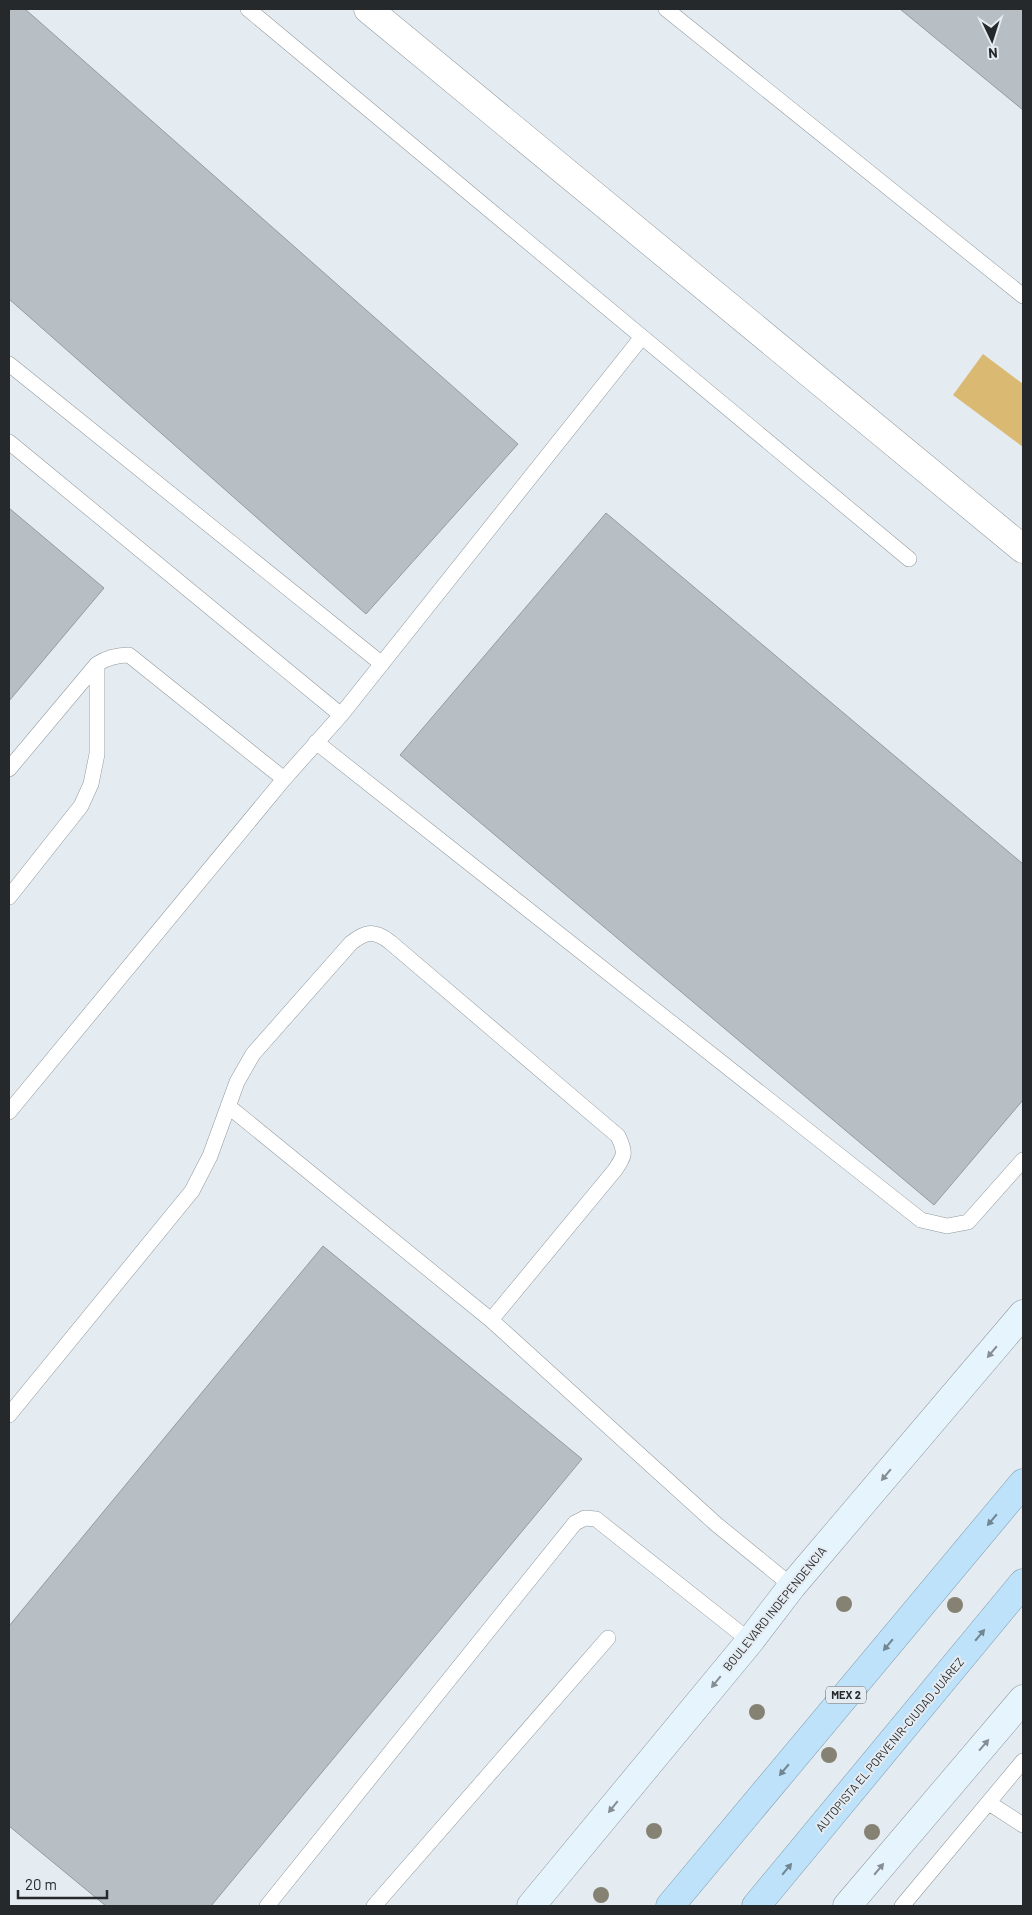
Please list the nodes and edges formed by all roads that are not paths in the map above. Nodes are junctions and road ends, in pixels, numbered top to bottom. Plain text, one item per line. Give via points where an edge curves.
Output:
1 (248, 9) edge
2 (368, 9) edge
3 (666, 9) edge
4 (1023, 296) edge
5 (642, 337) junction
6 (9, 364) edge
7 (9, 442) edge
8 (1023, 549) edge
9 (909, 560) dead end
10 (97, 664) junction
11 (382, 664) junction
12 (341, 715) junction
13 (316, 742) junction
14 (9, 769) edge
15 (284, 779) junction
16 (9, 897) edge
17 (228, 1106) junction
18 (9, 1112) edge
19 (1023, 1160) edge
20 (1023, 1314) edge
21 (491, 1320) junction
22 (9, 1415) edge
23 (1023, 1483) edge
24 (1023, 1583) edge
25 (792, 1586) junction
26 (608, 1638) dead end
27 (750, 1641) junction
28 (1023, 1699) edge
29 (1023, 1761) edge
30 (989, 1803) junction
31 (1023, 1825) edge
32 (267, 1906) edge
33 (374, 1906) edge
34 (531, 1906) edge
35 (670, 1906) edge
36 (756, 1906) edge
37 (847, 1906) edge
38 (902, 1906) edge

1 - 5 lane
2 - 8 street
3 - 4 lane
5 - 9 lane
5 - 11 lane
6 - 11 lane
7 - 12 lane
10 - 14 lane
10 - 15 lane via 118,655 129,655
10 - 16 lane via 97,754 91,784 81,806
11 - 12 lane
12 - 13 lane
13 - 15 lane
13 - 19 lane via 921,1220 947,1226 968,1222
15 - 18 lane
17 - 21 lane
17 - 21 lane via 253,1054 351,943 360,935 371,933 380,934 390,942 618,1136 624,1149 623,1159 615,1170
17 - 22 lane via 210,1156 192,1191
20 -> 25 main road, BOULEVARD INDEPENDENCIA
21 - 25 lane via 716,1524
23 -> 35 highway, MEX 2
36 -> 24 highway, AUTOPISTA EL PORVENIR-CIUDAD JUÁREZ
25 - 27 main road, BOULEVARD INDEPENDENCIA
26 - 33 lane
27 - 32 lane via 596,1519 585,1518 576,1523
27 -> 34 main road, BOULEVARD INDEPENDENCIA
37 -> 28 main road
29 - 30 lane
30 - 31 lane
30 - 38 lane

